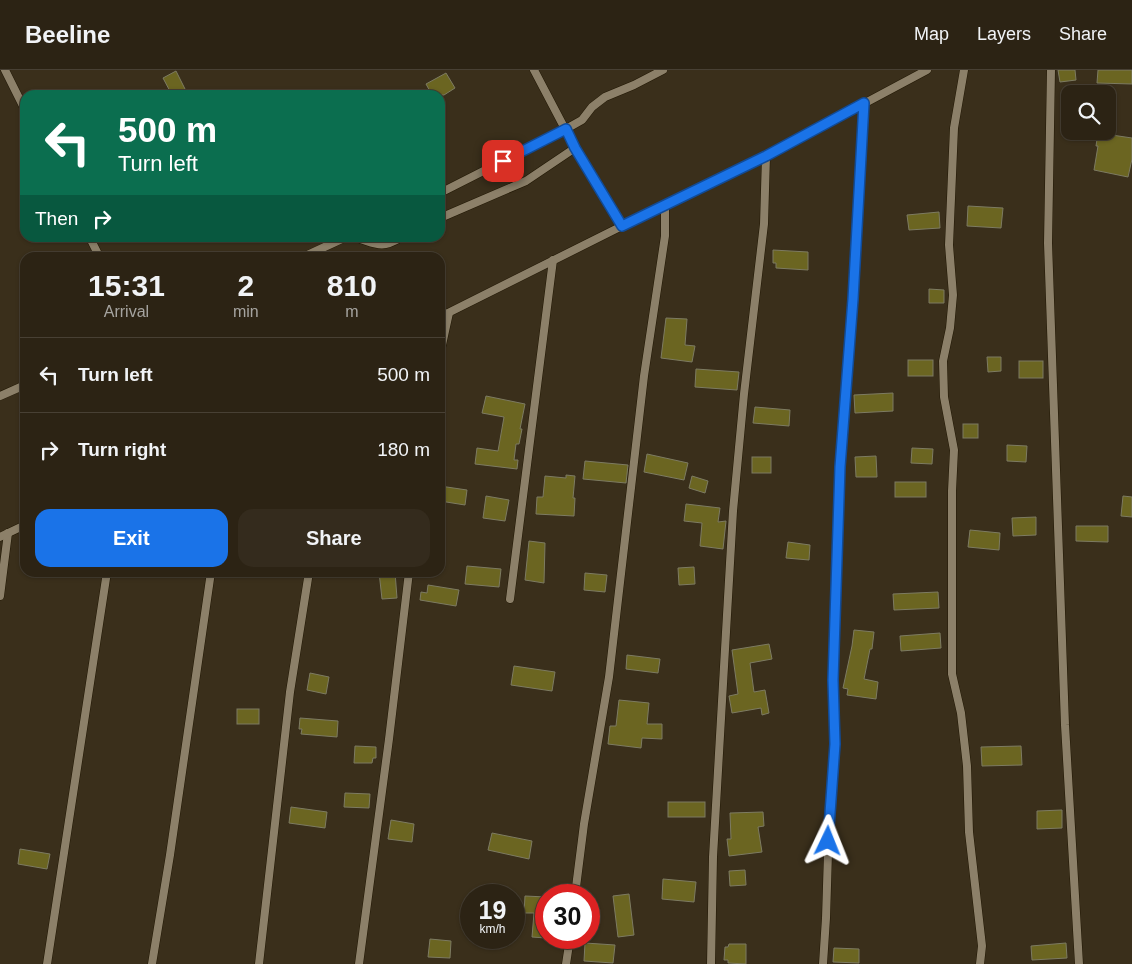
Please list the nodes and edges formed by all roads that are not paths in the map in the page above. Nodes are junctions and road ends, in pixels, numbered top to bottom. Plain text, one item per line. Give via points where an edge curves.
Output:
1 (5, 70) edge
2 (534, 70) edge
3 (964, 70) edge
4 (1051, 70) edge
5 (660, 71) edge
6 (924, 71) edge
7 (20, 100) edge
8 (864, 103) junction
9 (566, 129) junction
10 (575, 148) junction
11 (766, 156) junction
12 (445, 190) edge
13 (665, 204) junction
14 (445, 216) edge
15 (622, 226) junction
16 (335, 242) edge
17 (372, 242) edge
18 (393, 242) edge
19 (314, 252) edge
20 (553, 260) junction
21 (449, 313) junction
22 (445, 315) edge
23 (445, 331) edge
24 (20, 387) edge
25 (0, 396) edge
26 (20, 527) edge
27 (8, 533) junction
28 (0, 537) edge
29 (106, 577) edge
30 (210, 577) edge
31 (307, 577) edge
32 (408, 577) edge
33 (0, 596) edge
34 (510, 599) dead end
35 (576, 884) edge
36 (568, 949) edge
37 (48, 964) edge
38 (152, 964) edge
39 (259, 964) edge
40 (359, 964) edge
41 (566, 964) edge
42 (711, 964) edge
43 (823, 964) edge
44 (980, 964) edge
45 (1078, 964) edge

1 - 7 street
2 - 9 street
3 - 44 street via 954,128 949,245 953,295 943,361 944,397 954,450 952,674 964,735 969,832 982,946
4 - 45 street via 1048,243 1065,726
5 - 9 street via 605,97 582,120
6 - 8 street
8 - 11 street
8 - 43 street via 840,467 833,680 835,744
9 - 10 street
9 - 12 street
10 - 14 street via 526,181
10 - 15 street
11 - 13 street
11 - 42 street via 764,224 733,512
13 - 15 street
13 - 35 street via 665,236 644,376 609,676
15 - 20 street
16 - 19 street
17 - 18 street via 384,245
20 - 21 street
20 - 34 street
21 - 22 street
21 - 23 street
24 - 25 street
26 - 27 street
27 - 28 street
27 - 33 street
29 - 37 street
30 - 38 street
31 - 39 street via 290,692
32 - 40 street
36 - 41 street

